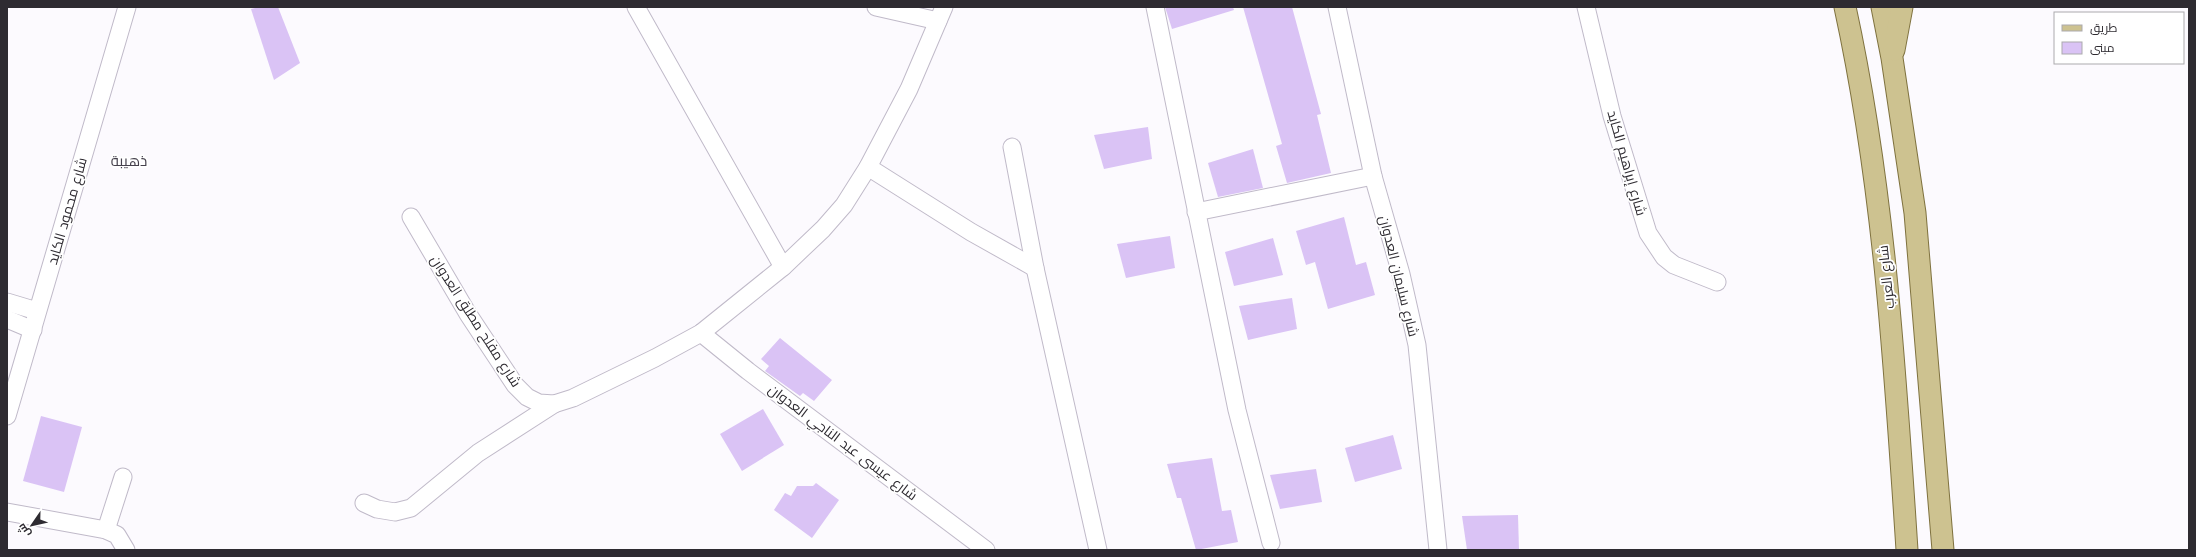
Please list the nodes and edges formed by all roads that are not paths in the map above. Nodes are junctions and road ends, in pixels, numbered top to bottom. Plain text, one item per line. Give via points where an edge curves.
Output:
1 (128, 7) edge
2 (636, 7) edge
3 (876, 7) edge
4 (1155, 7) edge
5 (1337, 7) edge
6 (1586, 7) edge
7 (1845, 7) edge
8 (1882, 7) edge
9 (1902, 7) edge
10 (941, 14) edge
11 (1892, 58) junction
12 (1012, 147) dead end
13 (868, 167) junction
14 (1373, 176) junction
15 (1196, 212) junction
16 (411, 217) dead end
17 (783, 268) junction
18 (1035, 268) junction
19 (1717, 282) dead end
20 (7, 302) edge
21 (37, 311) junction
22 (7, 319) edge
23 (33, 330) junction
24 (701, 333) junction
25 (554, 404) junction
26 (7, 416) edge
27 (123, 477) dead end
28 (364, 502) dead end
29 (7, 512) edge
30 (106, 530) junction
31 (1271, 543) dead end
32 (126, 550) edge
33 (986, 550) edge
34 (1098, 550) edge
35 (1438, 550) edge
36 (1906, 550) edge
37 (1943, 550) edge

1 - 21 street, شارع محمود الكايد
2 - 17 street
3 - 10 street
4 - 15 street
5 - 14 street, شارع سليمان العدوان
6 - 19 street, شارع إبراهيم الكايد via 1612,116 1648,233 1664,257 1674,265
7 - 36 main road, شارع العرب via 1855,55 1879,212 1893,350
8 - 11 main road
9 - 11 main road
10 - 13 street via 909,89
11 - 37 main road via 1915,213
12 - 18 street
13 - 17 street via 844,205
13 - 18 street via 971,232
14 - 15 street
14 - 35 street, شارع سليمان العدوان via 1401,274 1417,346
15 - 31 street via 1237,410
16 - 25 street, شارع مفلح مطلق العدوان via 468,314 514,385 527,397 539,403
17 - 24 street
18 - 34 street
20 - 21 street
21 - 23 street, شارع محمود الكايد
22 - 23 street
23 - 26 street, شارع محمود الكايد
24 - 25 street via 593,389
24 - 33 street, شارع عيسى عبد الناجي العدوان
25 - 28 street via 478,453 411,508 395,512 377,510
27 - 30 street
29 - 30 street
30 - 32 street via 117,535

